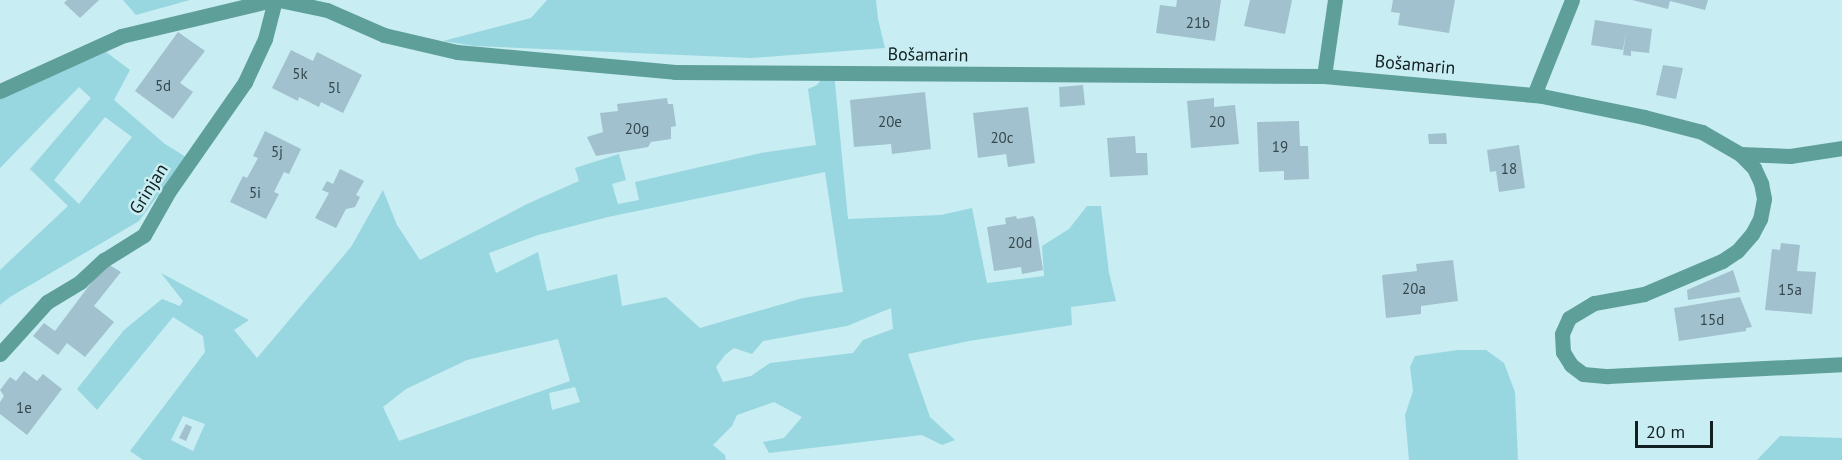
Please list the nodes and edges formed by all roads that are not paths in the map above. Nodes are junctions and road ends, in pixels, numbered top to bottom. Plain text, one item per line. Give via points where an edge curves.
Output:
1 (275, 0) edge
2 (1335, 0) edge
3 (1572, 0) edge
4 (1324, 76) junction
5 (0, 91) edge
6 (1534, 95) junction
7 (1842, 148) edge
8 (1740, 154) junction
9 (0, 354) edge
10 (1842, 364) edge

1 - 4 street, Bošamarin via 327,10 384,35 457,52 675,72
1 - 5 street via 121,36
1 - 9 street, Grinjan via 265,39 245,82 169,191 144,235 47,302
2 - 4 street
3 - 6 street
4 - 6 street, Bošamarin
6 - 8 street, Bošamarin via 1702,132
7 - 8 street via 1790,156
8 - 10 street, Bošamarin via 1754,168 1764,199 1752,234 1722,261 1644,294 1594,303 1569,318 1562,334 1563,352 1583,374 1608,376

